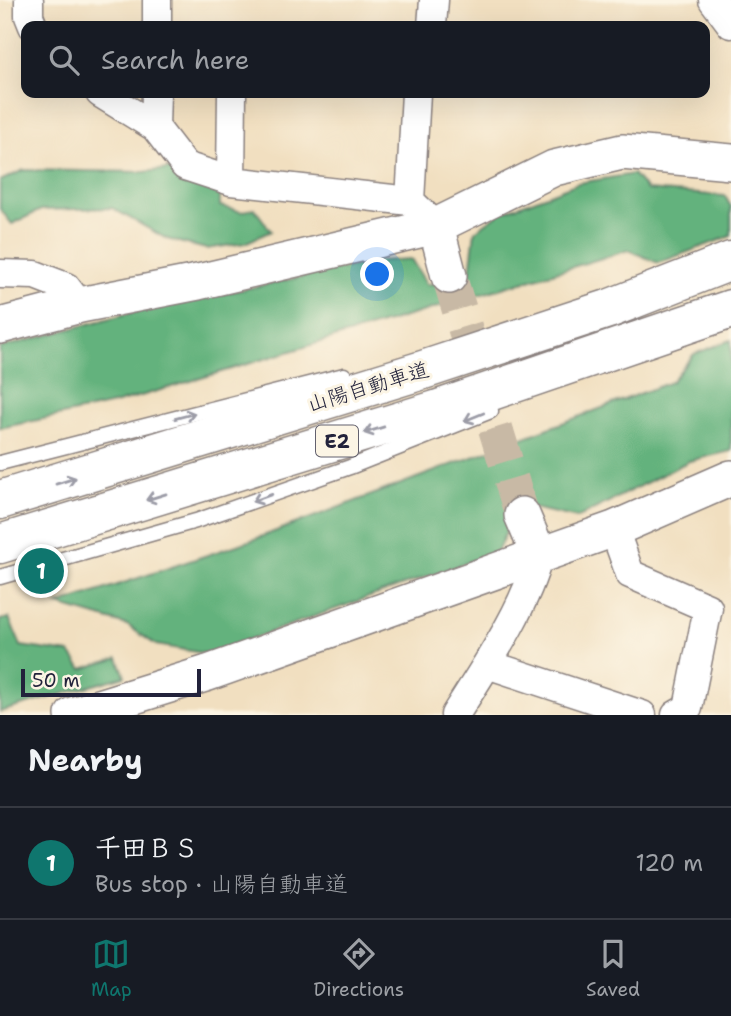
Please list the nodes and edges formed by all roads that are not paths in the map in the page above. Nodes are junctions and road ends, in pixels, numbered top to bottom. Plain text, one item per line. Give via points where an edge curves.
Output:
1 (29, 0) edge
2 (157, 0) edge
3 (434, 0) edge
4 (713, 0) edge
5 (31, 21) edge
6 (157, 21) edge
7 (432, 21) edge
8 (731, 24) edge
9 (108, 98) edge
10 (156, 98) edge
11 (232, 98) edge
12 (416, 98) edge
13 (155, 127) junction
14 (731, 162) edge
15 (231, 181) junction
16 (410, 201) junction
17 (436, 226) junction
18 (731, 261) edge
19 (0, 274) edge
20 (449, 276) tunnel mouth
21 (667, 285) junction
22 (80, 305) junction
23 (731, 309) edge
24 (0, 326) edge
25 (671, 330) junction
26 (438, 350) dead end
27 (361, 370) dead end
28 (553, 386) dead end
29 (502, 406) dead end
30 (0, 463) edge
31 (731, 478) edge
32 (0, 500) edge
33 (523, 515) tunnel mouth
34 (614, 529) junction
35 (0, 544) edge
36 (539, 555) junction
37 (0, 577) edge
38 (487, 664) junction
39 (73, 715) edge
40 (455, 715) edge
41 (642, 715) edge
42 (676, 715) edge

1 - 5 street
2 - 6 street
3 - 7 street
4 - 8 street
9 - 13 street
10 - 13 street
11 - 15 street
12 - 16 street
13 - 15 street via 186,166
14 - 17 street via 622,152 554,168
15 - 16 street
16 - 17 street
17 - 20 street
17 - 22 street
18 - 21 highway, 山陽自動車道 / E2
19 - 22 street via 35,275 66,287
21 - 26 lane
32 -> 21 highway, 山陽自動車道 / E2 via 423,370
22 - 24 street
23 - 25 highway, 山陽自動車道 / E2
25 - 28 lane
25 -> 35 highway, 山陽自動車道 / E2 via 436,410
30 -> 27 lane
29 -> 37 lane via 350,467 196,521
31 - 34 street
33 - 36 street
34 - 36 street
34 - 42 street via 630,574 708,608 688,708
36 - 38 street via 533,579
36 - 39 street via 208,673
38 - 40 street
38 - 41 street

